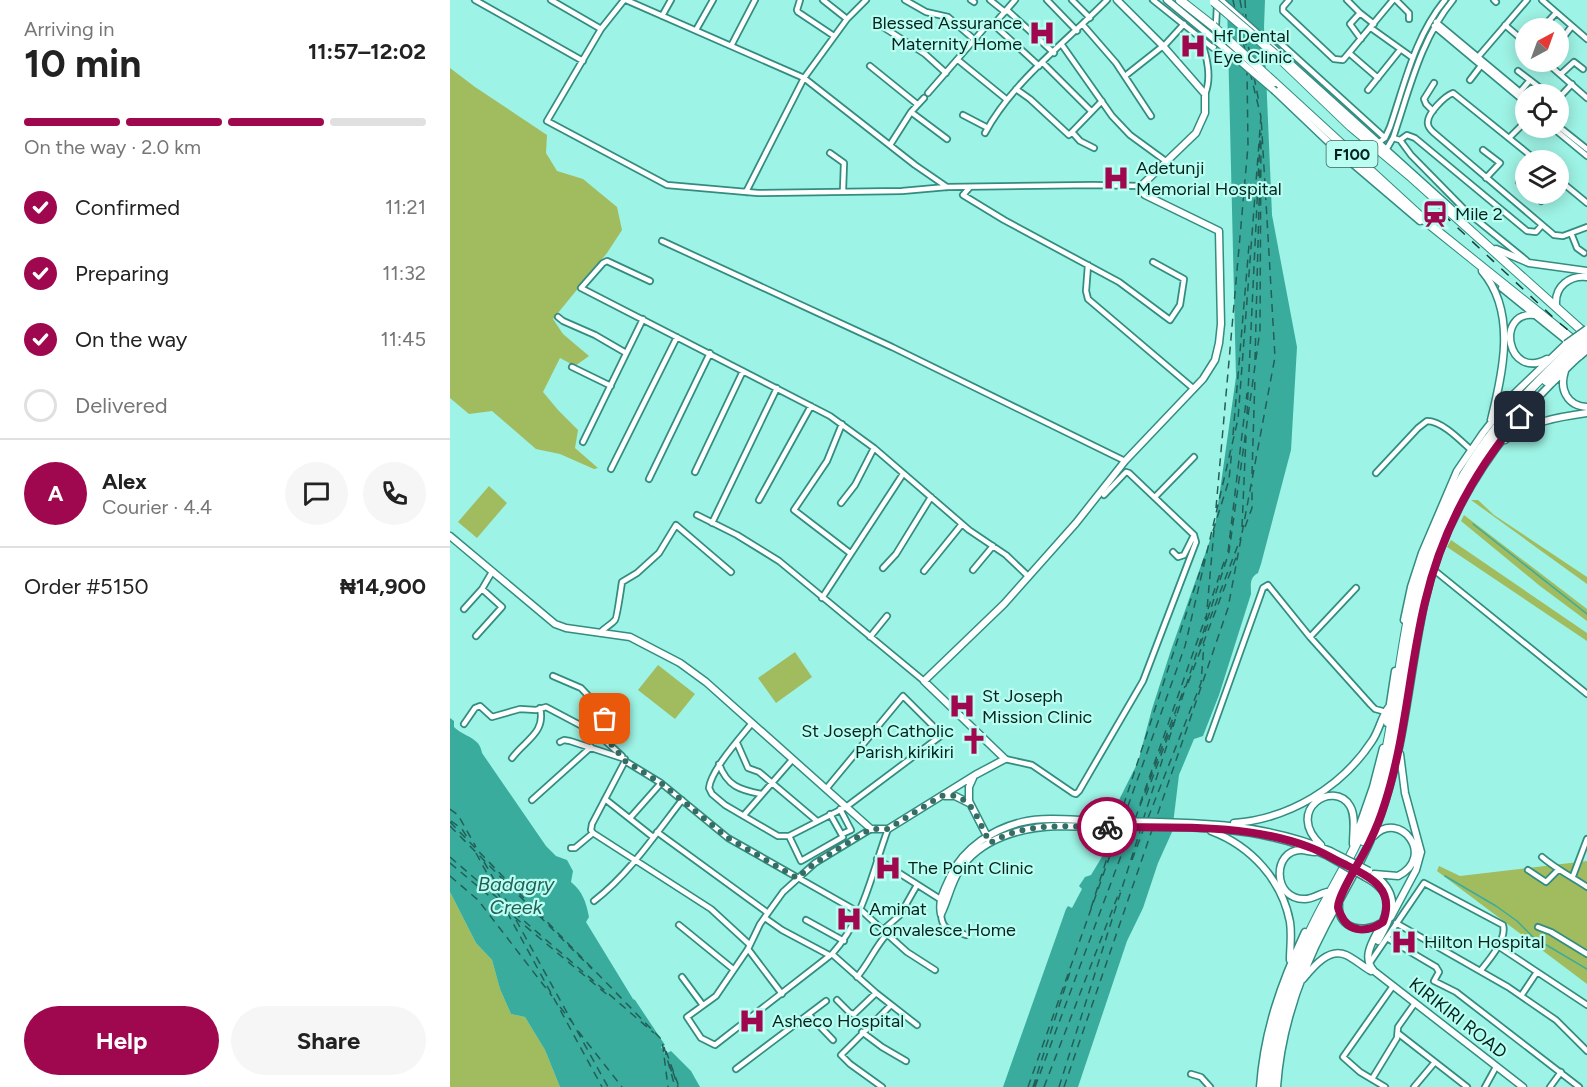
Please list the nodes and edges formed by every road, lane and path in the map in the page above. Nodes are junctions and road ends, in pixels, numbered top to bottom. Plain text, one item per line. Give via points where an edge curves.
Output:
1 (475, 0) edge
2 (551, 0) edge
3 (625, 0) edge
4 (671, 0) edge
5 (713, 0) edge
6 (755, 0) edge
7 (800, 0) edge
8 (823, 0) edge
9 (866, 0) edge
10 (905, 0) edge
11 (990, 0) edge
12 (1015, 0) edge
13 (1047, 0) edge
14 (1072, 0) edge
15 (1107, 0) edge
16 (1117, 0) edge
17 (1154, 0) edge
18 (1167, 0) edge
19 (1180, 0) edge
20 (1289, 0) edge
21 (1347, 0) edge
22 (1394, 0) edge
23 (1445, 0) edge
24 (1453, 0) edge
25 (1527, 0) edge
26 (1542, 0) edge
27 (1216, 1) edge
28 (1006, 11) junction
29 (1360, 13) junction
30 (1556, 13) junction
31 (662, 16) junction
32 (1090, 18) junction
33 (1552, 18) edge
34 (847, 19) junction
35 (1409, 19) dead end
36 (993, 24) junction
37 (1184, 24) junction
38 (1435, 24) junction
39 (1083, 25) junction
40 (1505, 25) junction
41 (1372, 26) junction
42 (1572, 26) junction
43 (883, 27) dead end
44 (601, 29) junction
45 (696, 30) junction
46 (1569, 30) edge
47 (1077, 31) junction
48 (1515, 34) edge
49 (834, 36) junction
50 (1200, 38) junction
51 (1361, 39) junction
52 (1587, 39) edge
53 (975, 40) junction
54 (1275, 43) junction
55 (731, 45) junction
56 (1062, 45) junction
57 (1418, 46) junction
58 (1163, 47) junction
59 (1424, 49) junction
60 (1400, 50) junction
61 (1054, 52) junction
62 (1349, 53) junction
63 (1413, 58) junction
64 (1477, 59) junction
65 (958, 60) junction
66 (583, 62) junction
67 (1041, 64) junction
68 (1482, 64) junction
69 (870, 66) dead end
70 (1583, 69) dead end
71 (946, 72) junction
72 (1519, 72) edge
73 (1558, 72) edge
74 (1561, 74) junction
75 (1125, 76) junction
76 (804, 78) junction
77 (1378, 78) junction
78 (1470, 80) dead end
79 (1530, 80) junction
80 (1434, 83) dead end
81 (1527, 84) edge
82 (1535, 84) edge
83 (1572, 84) junction
84 (1569, 87) edge
85 (1515, 88) edge
86 (1016, 89) junction
87 (1368, 90) dead end
88 (1515, 93) edge
89 (1205, 94) junction
90 (1587, 98) edge
91 (1006, 99) junction
92 (1101, 101) junction
93 (917, 105) junction
94 (1091, 111) junction
95 (1433, 111) junction
96 (911, 112) junction
97 (963, 115) dead end
98 (1151, 116) dead end
99 (1072, 132) junction
100 (1515, 132) edge
101 (1569, 135) edge
102 (1385, 138) junction
103 (1393, 138) junction
104 (1509, 138) junction
105 (1565, 138) edge
106 (947, 139) dead end
107 (1400, 140) junction
108 (1587, 140) edge
109 (1378, 143) junction
110 (890, 145) junction
111 (1585, 147) edge
112 (1094, 148) dead end
113 (1386, 150) junction
114 (1483, 150) dead end
115 (1524, 150) edge
116 (830, 153) dead end
117 (1458, 155) junction
118 (1587, 156) edge
119 (1167, 162) junction
120 (1451, 166) junction
121 (1486, 178) junction
122 (1141, 186) junction
123 (947, 187) junction
124 (969, 187) junction
125 (1569, 188) edge
126 (843, 190) junction
127 (746, 192) junction
128 (1587, 203) edge
129 (1542, 225) junction
130 (1587, 227) edge
131 (1571, 233) junction
132 (662, 241) dead end
133 (1496, 249) junction
134 (1584, 253) dead end
135 (1153, 262) dead end
136 (1529, 263) junction
137 (1088, 265) junction
138 (1482, 271) junction
139 (1587, 271) edge
140 (1587, 277) edge
141 (650, 281) dead end
142 (1556, 304) junction
143 (558, 317) dead end
144 (1539, 318) junction
145 (644, 320) junction
146 (1587, 329) edge
147 (1587, 335) edge
148 (677, 337) junction
149 (1587, 344) edge
150 (1579, 351) edge
151 (626, 353) junction
152 (710, 353) junction
153 (1555, 354) junction
154 (572, 367) dead end
155 (1567, 368) junction
156 (743, 371) junction
157 (610, 386) junction
158 (777, 388) junction
159 (1194, 389) junction
160 (812, 406) junction
161 (1587, 407) edge
162 (1587, 413) edge
163 (842, 424) junction
164 (1490, 424) junction
165 (583, 442) dead end
166 (874, 448) junction
167 (1496, 448) junction
168 (1471, 450) junction
169 (1194, 457) dead end
170 (1125, 461) junction
171 (612, 469) dead end
172 (695, 472) dead end
173 (1376, 473) dead end
174 (903, 474) junction
175 (649, 479) dead end
176 (1451, 492) junction
177 (1104, 495) dead end
178 (931, 497) junction
179 (1155, 497) junction
180 (759, 500) dead end
181 (841, 503) dead end
182 (697, 515) dead end
183 (1447, 518) junction
184 (712, 523) junction
185 (962, 524) junction
186 (1194, 535) junction
187 (451, 539) edge
188 (993, 546) junction
189 (1173, 552) dead end
190 (850, 553) junction
191 (883, 568) dead end
192 (924, 570) dead end
193 (973, 570) dead end
194 (1434, 570) junction
195 (492, 572) junction
196 (731, 572) dead end
197 (1028, 576) junction
198 (1356, 588) dead end
199 (482, 589) junction
200 (822, 598) junction
201 (464, 609) dead end
202 (887, 616) dead end
203 (600, 633) junction
204 (476, 636) dead end
205 (870, 637) junction
206 (1311, 637) junction
207 (553, 676) dead end
208 (924, 681) junction
209 (1407, 689) junction
210 (1587, 694) edge
211 (1390, 706) junction
212 (540, 708) junction
213 (1404, 710) junction
214 (1386, 712) junction
215 (752, 723) junction
216 (465, 724) dead end
217 (602, 737) junction
218 (1209, 739) dead end
219 (560, 742) dead end
220 (737, 743) junction
221 (591, 747) junction
222 (1400, 750) junction
223 (512, 758) dead end
224 (1005, 759) junction
225 (625, 760) junction
226 (792, 760) junction
227 (719, 764) junction
228 (975, 775) junction
229 (661, 783) junction
230 (771, 783) junction
231 (826, 789) junction
232 (761, 794) junction
233 (941, 796) junction
234 (605, 799) junction
235 (532, 800) dead end
236 (682, 800) junction
237 (970, 804) junction
238 (843, 808) junction
239 (830, 814) junction
240 (744, 815) junction
241 (630, 818) junction
242 (817, 821) junction
243 (1216, 825) junction
244 (1202, 827) junction
245 (871, 829) junction
246 (888, 829) junction
247 (657, 832) junction
248 (593, 833) junction
249 (842, 834) junction
250 (789, 836) junction
251 (653, 837) junction
252 (991, 838) junction
253 (1372, 839) junction
254 (1587, 839) edge
255 (1353, 844) junction
256 (571, 848) dead end
257 (1326, 852) junction
258 (1542, 857) dead end
259 (636, 859) junction
260 (877, 859) junction
261 (1528, 870) dead end
262 (1558, 870) junction
263 (1369, 874) junction
264 (1573, 876) junction
265 (797, 878) junction
266 (917, 885) junction
267 (1587, 887) edge
268 (1327, 892) junction
269 (940, 898) junction
270 (1340, 899) junction
271 (594, 901) dead end
272 (860, 912) junction
273 (941, 914) junction
274 (766, 916) junction
275 (1391, 917) junction
276 (806, 920) dead end
277 (1383, 922) junction
278 (1396, 923) junction
279 (679, 925) dead end
280 (1538, 927) dead end
281 (885, 931) junction
282 (966, 935) dead end
283 (1387, 938) junction
284 (844, 941) junction
285 (748, 946) junction
286 (1498, 946) junction
287 (1587, 954) edge
288 (830, 955) junction
289 (1368, 962) junction
290 (1290, 963) junction
291 (734, 969) junction
292 (935, 970) dead end
293 (1481, 970) junction
294 (1374, 971) junction
295 (1537, 972) junction
296 (682, 977) dead end
297 (857, 977) junction
298 (1298, 985) junction
299 (1393, 986) junction
300 (876, 993) junction
301 (782, 994) junction
302 (1521, 996) junction
303 (826, 1000) dead end
304 (837, 1000) dead end
305 (1415, 1003) junction
306 (702, 1004) junction
307 (891, 1005) junction
308 (1587, 1005) edge
309 (1275, 1008) junction
310 (809, 1015) junction
311 (917, 1025) dead end
312 (862, 1032) junction
313 (1398, 1034) junction
314 (833, 1040) dead end
315 (1587, 1051) edge
316 (906, 1061) dead end
317 (1435, 1062) junction
318 (1496, 1067) junction
319 (736, 1069) dead end
320 (1561, 1072) junction
321 (1191, 1074) dead end
322 (1372, 1079) junction
323 (1274, 1083) edge
324 (882, 1087) edge
325 (1210, 1087) edge
326 (1262, 1087) edge
327 (1385, 1087) edge
328 (1413, 1087) edge
329 (1467, 1087) edge
330 (1485, 1087) edge
331 (1523, 1087) edge
332 (1550, 1087) edge
333 (1579, 1087) edge

1 - 66 street
2 - 44 street
3 - 31 street
3 - 44 street
4 - 31 street
5 - 45 street
6 - 55 street
7 - 49 street via 798,12
8 - 34 street
9 - 34 street
10 - 53 street via 926,12 948,17
11 - 28 street
12 - 28 street
13 - 47 street
14 - 32 street
15 - 32 street
16 - 58 main road
17 - 37 street
18 - 138 main road, bridge via 1275,91 1339,152
19 - 150 highway, F100, bridge via 1430,225
20 - 62 street via 1284,11 1334,59 1343,60
21 - 29 street
22 - 35 street via 1409,13
22 - 41 street
23 - 57 street
24 - 38 street
25 - 40 street
26 - 30 street
27 - 50 street via 1214,46 1211,48
27 - 54 main road
27 - 147 highway, F100, bridge via 1351,127
28 - 36 street
28 - 61 street
29 - 41 street
29 - 51 street via 1350,24
30 - 33 street
30 - 42 street
31 - 45 street
32 - 39 street
34 - 49 street
36 - 53 street via 988,24
36 - 67 street
37 - 50 street
37 - 58 street
38 - 59 street
38 - 64 street
39 - 47 street
39 - 75 street
40 - 48 street
40 - 64 street
41 - 51 street
41 - 60 street
42 - 46 street
42 - 52 street
43 - 71 street
44 - 66 street
45 - 55 street
47 - 56 street
49 - 76 street
50 - 89 street via 1208,67
51 - 62 street
53 - 65 street
54 - 102 street
54 - 109 main road
55 - 76 street
56 - 61 street
56 - 92 street
57 - 59 street
57 - 63 street
58 - 75 street
58 - 89 main road
59 - 103 street
60 - 63 street
60 - 77 street
61 - 67 street
62 - 77 street
63 - 102 street
64 - 68 street
65 - 71 street
65 - 91 street
66 - 127 street via 547,121 667,185
67 - 86 street
67 - 94 street
68 - 78 street
68 - 85 street
68 - 88 street
69 - 93 street
70 - 74 street via 1574,62
71 - 93 street
72 - 79 street
73 - 74 street
74 - 83 street
75 - 98 street
76 - 110 street
76 - 127 street
77 - 87 street
79 - 81 street
79 - 82 street
80 - 95 street via 1424,99
83 - 84 street
83 - 90 street
86 - 91 street
86 - 99 street via 1068,134
89 - 119 main road via 1200,128
91 - 97 street via 986,130
92 - 94 street
92 - 119 street via 1130,135
93 - 96 street
94 - 99 street
95 - 104 street via 1453,93
95 - 117 street via 1428,126
96 - 106 street
96 - 110 street
99 - 112 street
100 - 104 street
101 - 111 street
102 - 109 street
103 - 107 street
103 - 113 street
104 - 115 street
105 - 118 street
107 - 120 street via 1411,136
107 - 136 street via 1467,212
108 - 111 street
109 - 113 main road
110 - 123 street
113 - 133 main road
114 - 121 street via 1500,163
116 - 126 street via 844,163
117 - 120 street
117 - 121 street
119 - 122 main road
120 - 129 street via 1527,231 1536,232
121 - 129 street
122 - 124 street
122 - 159 main road via 1140,192 1145,195 1219,231 1219,343 1215,360
123 - 124 street
123 - 126 street
124 - 137 street via 963,195
125 - 128 street
126 - 127 street
129 - 131 street via 1554,235
130 - 131 street
131 - 134 street via 1577,248
132 - 170 street
133 - 136 main road
133 - 142 main road
135 - 137 street via 1184,279 1180,305 1170,320 1119,282
136 - 139 main road
137 - 159 street via 1088,299
138 - 144 main road
138 - 164 main road via 1494,288 1503,328 1501,383
140 - 142 main road via 1565,282
141 - 145 street via 606,261 581,288
142 - 146 main road
143 - 151 street
144 - 150 main road
144 - 153 main road via 1527,315 1519,319 1511,329 1510,345 1514,353 1529,363
145 - 148 street
145 - 151 street
146 - 150 main road, bridge
147 - 150 highway, bridge
148 - 152 street
148 - 171 street
149 - 150 highway, bridge
150 - 153 main road
150 - 155 main road
150 - 176 highway via 1503,419
150 - 183 highway via 1513,416 1468,479
151 - 157 street
152 - 156 street
152 - 175 street
153 - 164 main road
154 - 157 street
155 - 161 main road via 1563,380 1565,394 1574,404
155 - 167 main road
156 - 158 street
156 - 172 street
157 - 165 street
158 - 160 street
158 - 184 street
159 - 170 main road
160 - 163 street
160 - 180 street
162 - 167 main road via 1536,423
163 - 166 street
163 - 190 street via 827,461 794,510
164 - 168 main road
166 - 174 street
166 - 181 street
167 - 183 main road
168 - 173 street via 1427,421
168 - 176 main road
169 - 179 street
170 - 197 main road
174 - 178 street
174 - 190 street
176 - 183 highway
176 - 183 highway via 1446,500
177 - 179 street via 1129,472
178 - 185 street
178 - 191 street
179 - 186 street
182 - 184 street
183 - 194 main road
183 - 209 highway via 1420,599
183 - 211 main road via 1428,538 1411,587
183 - 309 highway via 1422,565 1412,601 1387,748 1374,800
184 - 200 street via 765,552
185 - 188 street
185 - 192 street
186 - 189 street via 1184,555 1178,557
186 - 224 street via 1196,542 1143,681 1079,791 1072,793 1032,765
187 - 195 main road
188 - 193 street
188 - 197 street
190 - 200 street
194 - 209 main road
194 - 210 street
195 - 199 street
195 - 203 main road via 555,624
196 - 203 street via 676,525 659,553 622,582 618,615
197 - 208 main road
198 - 206 street
199 - 201 street
199 - 204 street via 502,607
200 - 205 street
202 - 205 street
203 - 215 main road via 630,637 670,657 706,682
205 - 208 street
206 - 214 street via 1371,705
206 - 218 street via 1270,586 1264,585
207 - 217 street via 577,685 596,704 596,710 608,723
208 - 224 main road
209 - 213 highway
209 - 213 highway
211 - 214 main road
211 - 255 main road via 1377,774
212 - 216 street via 492,717 480,706
212 - 217 street via 551,708
212 - 223 street via 540,725
213 - 222 main road
213 - 323 highway via 1377,809 1291,988 1279,1031
214 - 243 main road via 1365,752 1325,789 1271,817
215 - 220 street
215 - 226 main road
217 - 225 street
219 - 221 street
220 - 227 street
220 - 230 street via 748,768
221 - 225 street
221 - 235 street
222 - 253 main road
222 - 275 main road via 1405,793 1421,852 1416,870
224 - 228 main road
225 - 229 street
225 - 234 street
226 - 230 street
226 - 231 main road
227 - 232 street via 732,786
227 - 240 street via 710,790 724,805
228 - 233 main road
228 - 237 main road via 969,787
229 - 236 street
229 - 241 street
230 - 232 street
230 - 242 street
231 - 238 main road
231 - 238 street via 903,696 942,735
232 - 240 street
233 - 237 main road via 955,796
233 - 246 main road
234 - 241 street
234 - 248 street via 592,824
236 - 247 street
236 - 265 street via 728,838
237 - 252 main road
238 - 239 street
238 - 245 main road
238 - 249 street via 851,830
239 - 242 street
239 - 249 street
240 - 250 street via 778,836
241 - 251 street
242 - 250 street
243 - 244 main road
243 - 257 main road via 1272,831 1302,839
244 - 252 main road via 1080,824 1032,827
244 - 257 main road via 1266,835
244 - 290 main road via 1245,848 1270,877 1288,911
245 - 246 main road
245 - 265 street
246 - 260 street
247 - 251 street
247 - 274 street
248 - 256 street
248 - 259 street
249 - 250 street via 843,837 801,861
251 - 259 street
252 - 269 main road via 969,850 955,867
252 - 273 main road via 958,872
253 - 263 main road via 1383,829 1401,830 1411,839 1415,854 1412,865 1398,876
253 - 270 main road
254 - 264 street
255 - 257 main road via 1350,806 1339,797 1324,796 1312,806 1308,827
255 - 268 main road
257 - 263 main road, bridge
257 - 268 main road via 1301,850 1289,855 1279,878 1285,890 1296,897 1307,899
258 - 262 street
259 - 271 street
259 - 285 street via 711,909
260 - 266 street
260 - 272 street
261 - 262 street via 1546,882
262 - 264 street
263 - 275 main road via 1384,884 1390,895
263 - 277 main road via 1387,898
264 - 267 street
265 - 272 street
265 - 274 street
266 - 269 street
266 - 281 street via 900,915
268 - 290 main road
269 - 273 main road
270 - 277 main road via 1338,907 1343,920 1351,927 1369,929
270 - 298 main road
272 - 281 street
272 - 284 street
273 - 282 street via 946,928
274 - 285 street
274 - 288 street via 782,930
275 - 289 main road
276 - 284 street
277 - 289 main road via 1368,953
278 - 283 street
278 - 286 street via 1424,883 1503,925
278 - 293 street
279 - 291 street
280 - 287 street
281 - 292 street via 907,952
281 - 297 street
283 - 289 street
283 - 320 street via 1436,967 1439,972 1434,981 1456,992
284 - 288 street
285 - 291 street
285 - 301 street
286 - 293 street
286 - 295 street
288 - 297 street
288 - 301 street
289 - 294 main road
290 - 309 main road
291 - 306 street via 716,996
293 - 302 street
294 - 298 main road via 1346,954 1334,953
294 - 299 main road, KIRIKIRI ROAD
295 - 302 street
295 - 308 street
296 - 306 street
297 - 300 street
298 - 323 main road
299 - 305 main road, KIRIKIRI ROAD
299 - 322 street via 1343,1058
300 - 304 street via 854,1014
300 - 307 street
301 - 306 street via 715,1045 701,1038 688,1020
302 - 315 street via 1562,1024
303 - 310 street
305 - 313 street via 1398,1027
305 - 318 main road, KIRIKIRI ROAD
307 - 311 street
307 - 312 street
309 - 326 highway
310 - 314 street
310 - 319 street
312 - 316 street
312 - 324 street via 842,1058
313 - 317 street
313 - 322 street
317 - 328 street
317 - 329 street
318 - 330 street
318 - 331 main road, KIRIKIRI ROAD
320 - 332 street
320 - 333 street
321 - 325 street via 1201,1077
322 - 327 street

